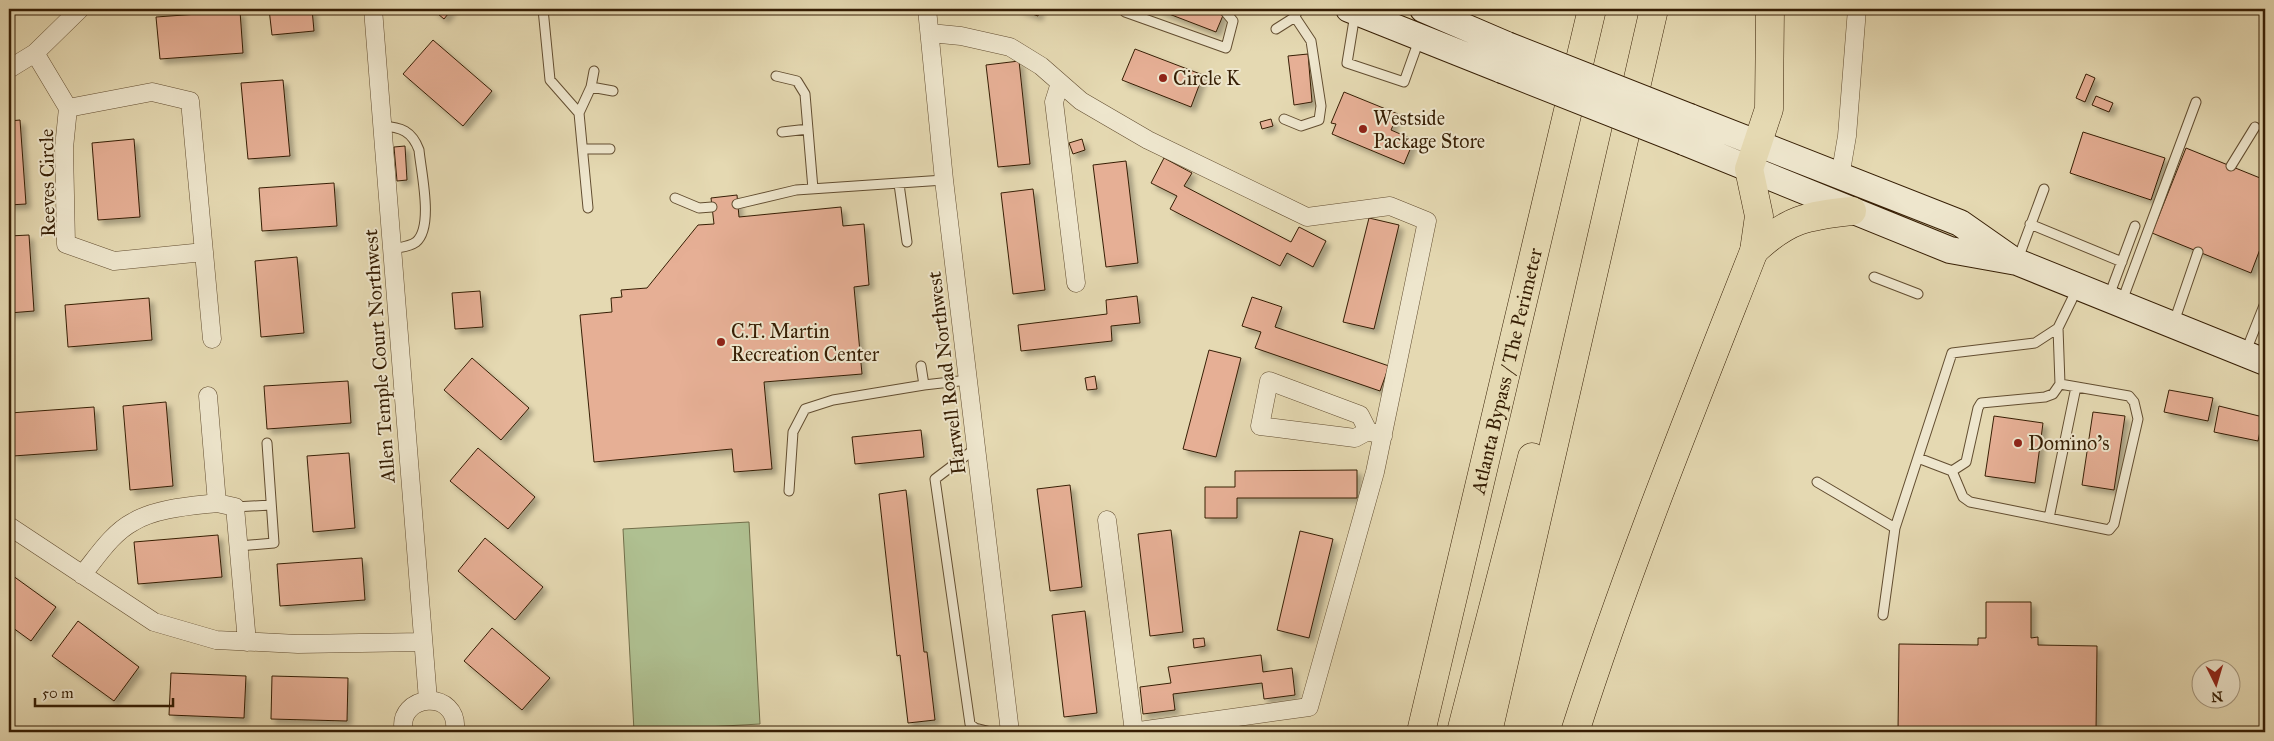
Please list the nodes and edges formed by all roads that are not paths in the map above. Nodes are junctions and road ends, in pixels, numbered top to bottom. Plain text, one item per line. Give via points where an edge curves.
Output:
1 (373, 9) edge
2 (543, 9) edge
3 (927, 9) edge
4 (1124, 9) edge
5 (1223, 9) edge
6 (1424, 9) edge
7 (1592, 9) edge
8 (1654, 9) edge
9 (1770, 9) edge
10 (1857, 9) edge
11 (1352, 10) edge
12 (74, 11) edge
13 (1296, 13) edge
14 (1276, 29) dead end
15 (930, 33) junction
16 (1420, 36) junction
17 (35, 53) junction
18 (9, 68) edge
19 (594, 71) dead end
20 (776, 76) dead end
21 (1060, 83) junction
22 (591, 87) junction
23 (613, 91) dead end
24 (2196, 102) dead end
25 (68, 108) junction
26 (579, 113) junction
27 (1284, 118) dead end
28 (382, 126) junction
29 (2255, 127) dead end
30 (808, 129) junction
31 (782, 132) dead end
32 (583, 149) junction
33 (610, 149) dead end
34 (1753, 156) junction
35 (2231, 166) dead end
36 (1840, 177) junction
37 (944, 180) junction
38 (1612, 182) junction
39 (898, 184) junction
40 (812, 189) junction
41 (2044, 189) dead end
42 (675, 198) dead end
43 (738, 204) dead end
44 (712, 207) dead end
45 (588, 208) dead end
46 (1852, 211) junction
47 (2030, 224) junction
48 (2135, 226) dead end
49 (907, 242) dead end
50 (393, 248) junction
51 (1754, 251) junction
52 (204, 252) junction
53 (2198, 252) dead end
54 (2017, 262) junction
55 (2122, 262) junction
56 (1874, 277) dead end
57 (1076, 283) dead end
58 (2078, 287) junction
59 (1918, 294) dead end
60 (2115, 301) junction
61 (2265, 304) edge
62 (2173, 325) junction
63 (2058, 328) junction
64 (212, 339) dead end
65 (2255, 357) edge
66 (921, 366) dead end
67 (968, 380) junction
68 (2060, 384) junction
69 (924, 385) junction
70 (2076, 387) junction
71 (208, 396) dead end
72 (1376, 434) junction
73 (266, 444) dead end
74 (976, 448) junction
75 (1918, 458) junction
76 (1952, 471) junction
77 (1817, 482) dead end
78 (790, 491) dead end
79 (217, 504) junction
80 (271, 504) junction
81 (235, 507) junction
82 (2049, 518) junction
83 (1107, 520) dead end
84 (9, 526) edge
85 (1896, 528) junction
86 (239, 546) junction
87 (82, 576) junction
88 (1883, 615) dead end
89 (247, 642) junction
90 (423, 642) junction
91 (428, 700) junction
92 (404, 732) edge
93 (455, 732) edge
94 (991, 732) edge
95 (1009, 732) edge
96 (1133, 732) edge
97 (1420, 732) edge
98 (1460, 732) edge
99 (1488, 732) edge
100 (1575, 732) edge

1 - 28 street, Allen Temple Court Northwest
2 - 26 lane via 550,80
3 - 15 street, Harwell Road Northwest
4 - 5 lane via 1226,48 1233,22
6 - 34 main road, bridge via 1690,117
7 - 97 highway, Atlanta Bypass / The Perimeter
8 - 38 highway
9 - 34 highway via 1769,109
10 - 36 street via 1847,136
11 - 16 main road
11 - 16 lane via 1347,63 1404,82
12 - 17 street
13 - 14 lane
13 - 27 lane via 1311,41 1321,106 1319,120 1301,126
15 - 21 street via 1010,47 1042,66
15 - 37 street, Harwell Road Northwest
16 - 34 main road, bridge via 1684,142
17 - 18 street
17 - 25 street
19 - 22 lane
20 - 30 lane via 797,81 805,94
21 - 57 street via 1054,102
21 - 72 street via 1081,102 1148,140 1307,217 1390,206 1427,221
22 - 23 lane
22 - 26 lane
24 - 60 lane
25 - 52 street, Reeves Circle via 152,92 190,101
25 - 52 street, Reeves Circle via 64,148 66,244 114,261
26 - 32 lane
28 - 50 street, Allen Temple Court Northwest
28 - 50 lane via 403,128 415,140 419,150 426,219 418,241 410,246
29 - 35 lane
30 - 31 lane
30 - 40 lane
32 - 33 lane
32 - 45 lane
34 - 36 main road
34 - 46 main road
34 - 51 highway via 1759,216
36 - 54 main road via 1960,223
37 - 39 lane
37 - 67 street, Harwell Road Northwest
38 - 98 highway via 1547,399
38 - 99 highway
39 - 40 lane
39 - 49 lane
40 - 43 lane
41 - 47 lane
42 - 44 lane via 699,208
46 - 51 highway via 1810,216 1788,224
46 - 54 main road via 1950,250
47 - 54 lane
47 - 55 lane
48 - 55 lane
50 - 90 street, Allen Temple Court Northwest
51 - 100 highway via 1644,530
52 - 64 street, Reeves Circle
53 - 62 lane
54 - 58 main road
55 - 60 lane
56 - 59 lane
58 - 60 main road
58 - 63 lane
60 - 62 main road
61 - 65 lane
62 - 65 main road
63 - 68 lane
63 - 75 lane via 2035,343 1952,352
66 - 69 lane
67 - 69 lane
67 - 74 street, Harwell Road Northwest
68 - 70 lane
68 - 76 lane via 2053,394 2045,397 1981,403 1966,462
69 - 78 lane via 833,400 805,409 794,432
70 - 82 lane
70 - 82 lane via 2129,396 2138,419 2114,524 2109,530
71 - 79 street
72 - 72 street via 1355,438 1260,426 1269,381 1360,415
72 - 96 street via 1375,472 1309,707
73 - 80 lane
74 - 94 lane via 935,479 970,724
74 - 95 street, Harwell Road Northwest
75 - 76 lane
75 - 85 lane
76 - 82 lane via 1963,497 1970,502
77 - 85 lane
79 - 81 street
79 - 87 street via 173,508 133,522 104,547
80 - 81 lane
80 - 86 lane via 274,543
81 - 86 street
83 - 96 street
84 - 87 street
85 - 88 lane
86 - 89 street
87 - 89 street via 154,622 216,640
89 - 90 street
90 - 91 street, Allen Temple Court Northwest
91 - 92 street via 412,706 404,720
91 - 93 street via 444,704 450,710

